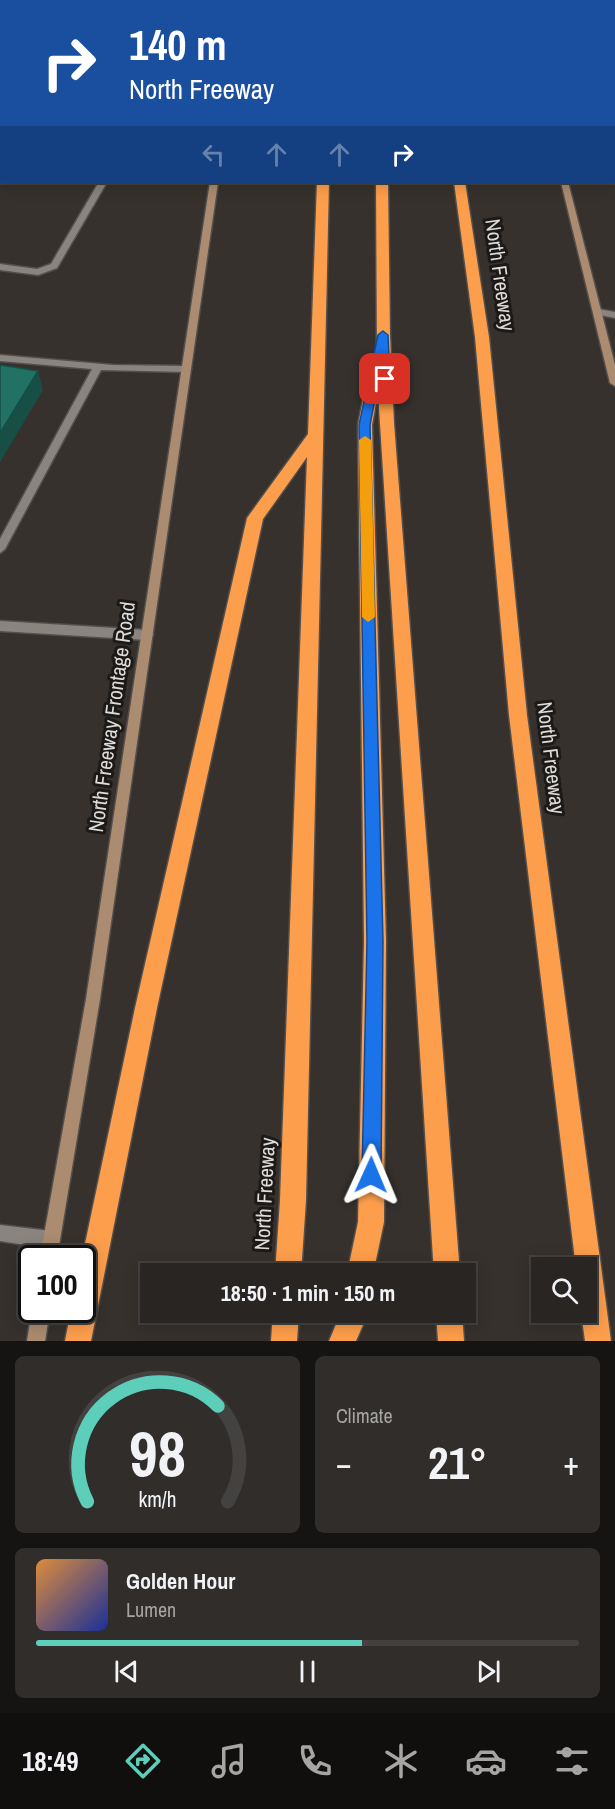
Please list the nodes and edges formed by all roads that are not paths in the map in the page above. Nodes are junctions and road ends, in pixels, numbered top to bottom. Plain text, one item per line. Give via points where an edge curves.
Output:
1 (102, 183) edge
2 (214, 183) edge
3 (323, 183) edge
4 (382, 183) edge
5 (459, 183) edge
6 (564, 183) edge
7 (0, 267) edge
8 (598, 312) junction
9 (615, 315) edge
10 (383, 335) junction
11 (0, 358) edge
12 (98, 367) junction
13 (186, 369) junction
14 (614, 376) edge
15 (317, 434) junction
16 (0, 549) edge
17 (0, 626) edge
18 (147, 635) junction
19 (0, 1233) edge
20 (51, 1240) junction
21 (50, 1245) edge
22 (289, 1263) edge
23 (362, 1263) edge
24 (446, 1263) edge
25 (39, 1323) edge
26 (285, 1323) edge
27 (350, 1323) edge
28 (450, 1323) edge
29 (36, 1341) edge
30 (78, 1341) edge
31 (284, 1341) edge
32 (342, 1341) edge
33 (451, 1341) edge
34 (598, 1341) edge

1 - 7 street via 54,266 38,272
2 - 13 main road, North Freeway Frontage Road
3 - 15 highway, North Freeway
4 - 10 highway
5 - 34 highway, North Freeway via 482,337 518,715
6 - 8 main road
8 - 9 street
8 - 14 main road
10 - 23 highway via 365,425 375,941 371,1222
10 - 24 highway
11 - 12 street
12 - 13 street
12 - 16 street
13 - 18 main road, North Freeway Frontage Road
15 - 22 highway, North Freeway
15 - 30 highway via 255,518 146,1008
17 - 18 street
18 - 20 main road, North Freeway Frontage Road via 93,999
19 - 20 street
20 - 21 main road, North Freeway Frontage Road
25 - 29 main road
26 - 31 highway
27 - 32 highway
28 - 33 highway

